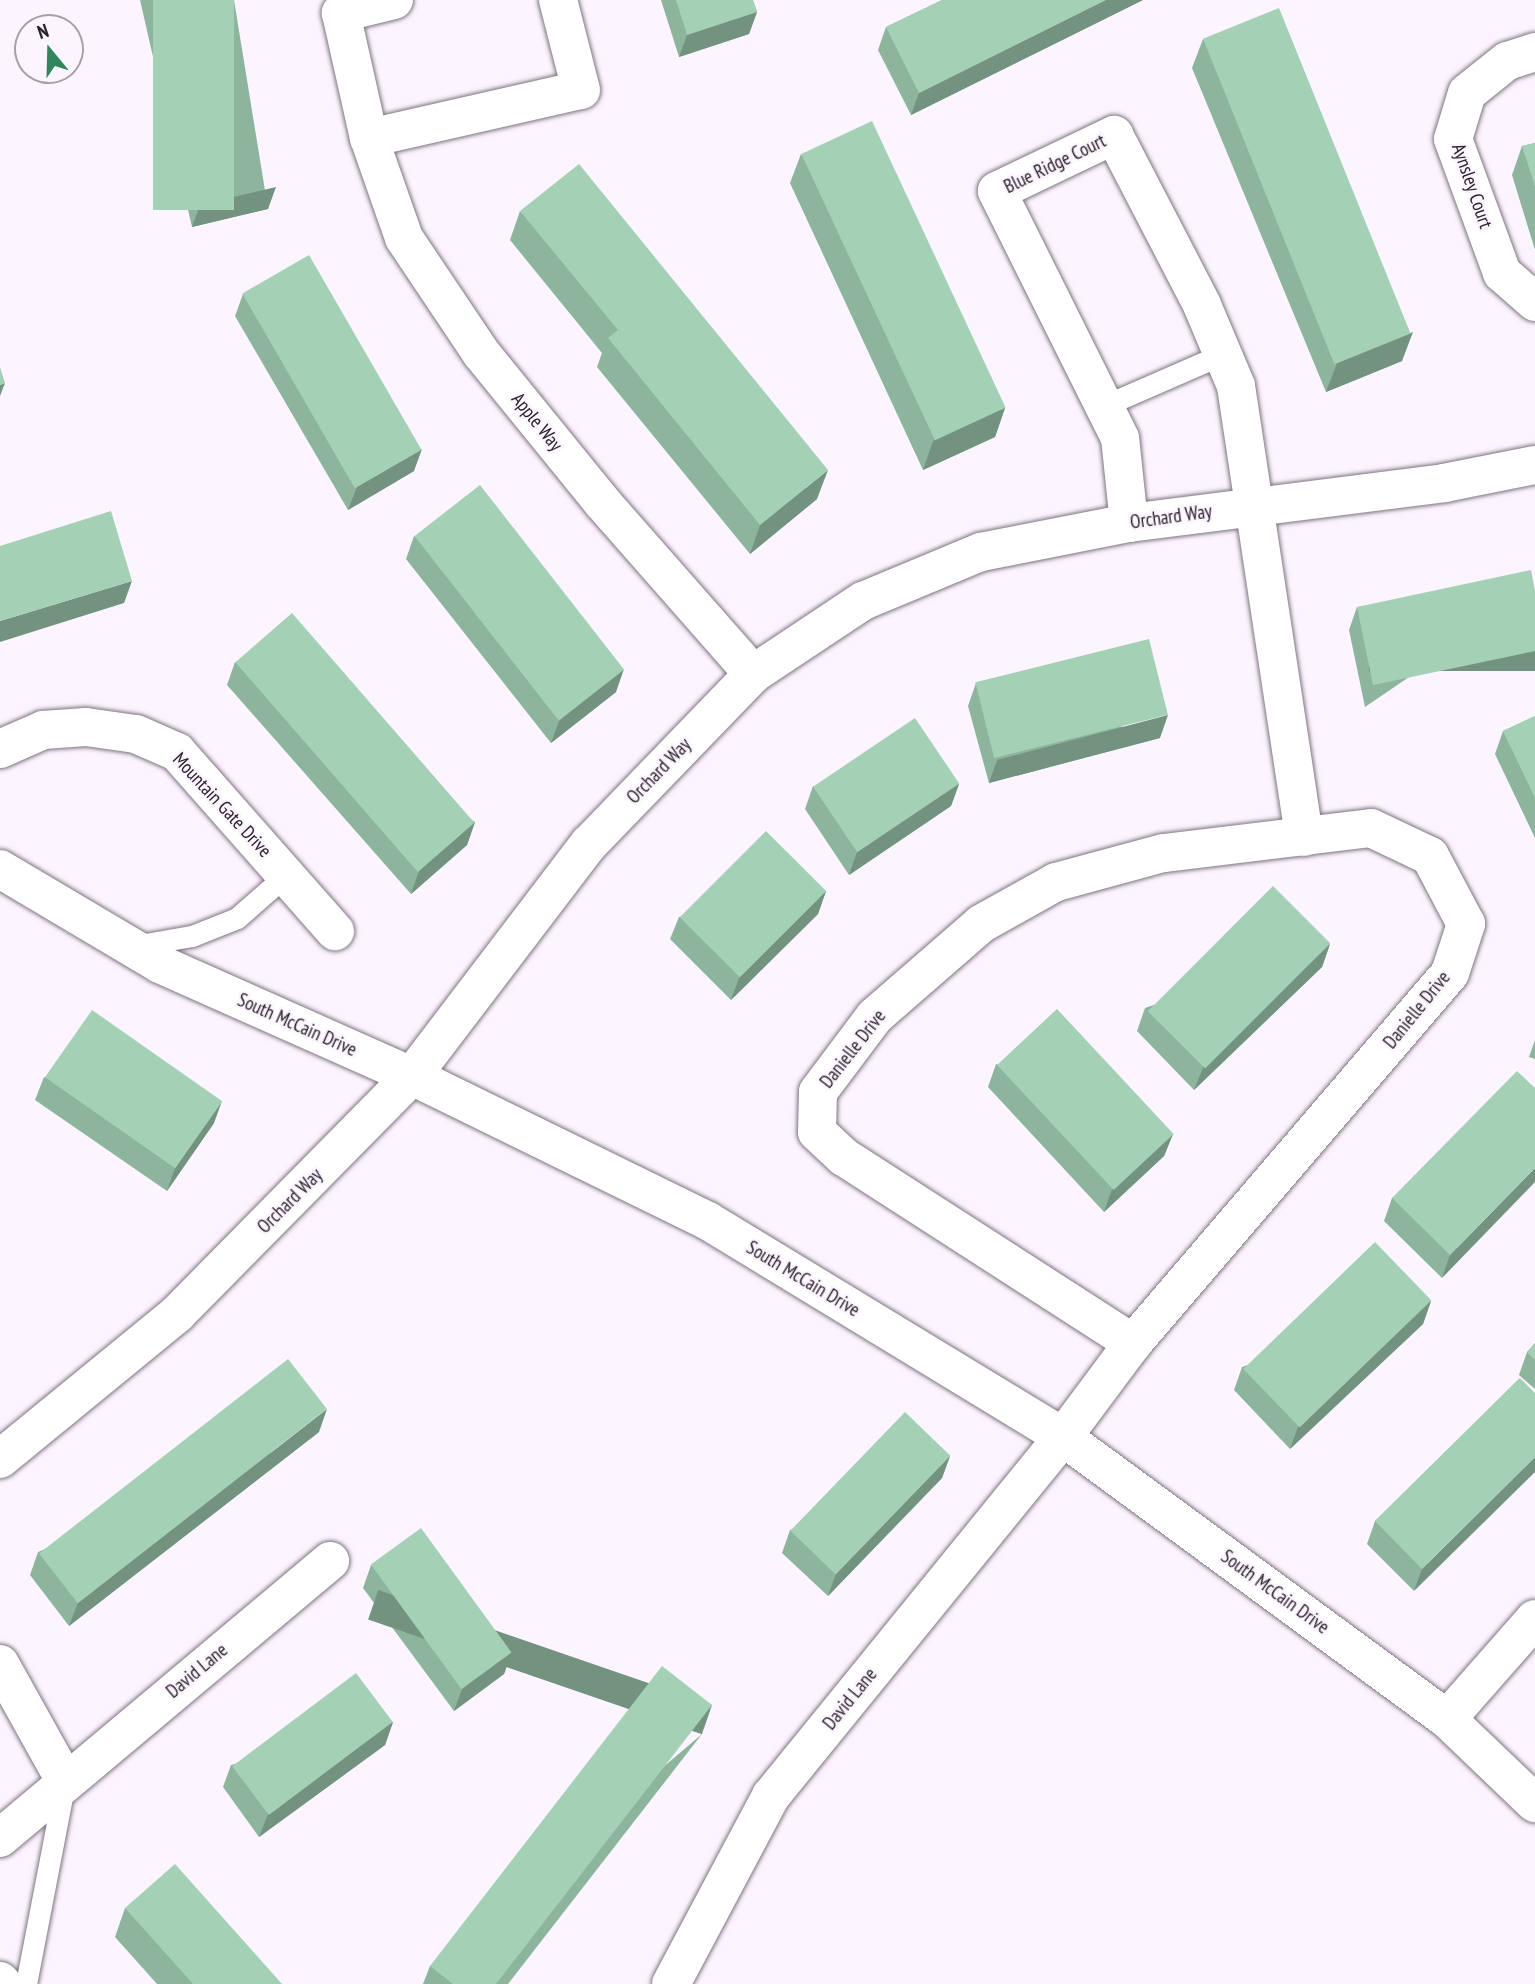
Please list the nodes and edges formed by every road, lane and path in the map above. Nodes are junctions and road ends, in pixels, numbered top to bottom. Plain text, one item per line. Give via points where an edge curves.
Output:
1 (394, 0) edge
2 (558, 0) edge
3 (1535, 52) edge
4 (369, 138) junction
5 (1535, 302) edge
6 (1223, 354) junction
7 (1105, 405) junction
8 (1535, 465) edge
9 (1256, 505) junction
10 (1129, 523) junction
11 (753, 674) junction
12 (0, 749) edge
13 (1304, 837) junction
14 (0, 869) edge
15 (286, 875) junction
16 (335, 931) dead end
17 (131, 947) junction
18 (412, 1076) junction
19 (1133, 1343) junction
20 (1063, 1437) junction
21 (0, 1459) edge
22 (330, 1561) dead end
23 (1535, 1619) edge
24 (0, 1664) edge
25 (1447, 1719) junction
26 (65, 1781) junction
27 (1535, 1803) edge
28 (0, 1838) edge
29 (26, 1984) edge
30 (671, 1984) edge

1 - 4 street, Apple Way via 341,13
2 - 4 street via 581,90
3 - 5 street, Aynsley Court via 1507,61 1467,93 1453,139 1502,273
4 - 11 street, Apple Way via 404,238 481,353
6 - 7 lane
6 - 7 street, Blue Ridge Court via 1114,135 997,191
6 - 9 street, Blue Ridge Court via 1236,386
7 - 10 street, Blue Ridge Court via 1120,438
8 - 9 street, Orchard Way via 1444,483
9 - 10 street, Orchard Way
9 - 13 street
10 - 11 street, Orchard Way via 981,552 863,601
11 - 18 street, Orchard Way via 589,844
12 - 15 street, Mountain Gate Drive via 43,730 86,727 136,734 177,752
13 - 19 street, Danielle Drive via 1371,828 1430,856 1466,923 1450,973
13 - 19 street, Danielle Drive via 1163,853 1056,882 981,924 875,1016 818,1092 817,1132 844,1157
14 - 17 street, South McCain Drive
15 - 16 street, Mountain Gate Drive
15 - 17 lane via 237,918 192,936
17 - 18 street, South McCain Drive
18 - 20 street, South McCain Drive via 708,1221
18 - 21 street, Orchard Way via 177,1314
19 - 20 street, Danielle Drive
20 - 25 street, South McCain Drive
20 - 30 street, David Lane via 771,1797
22 - 26 street, David Lane
23 - 25 street
24 - 26 street
25 - 27 street, South McCain Drive
26 - 28 street, David Lane
26 - 29 lane

